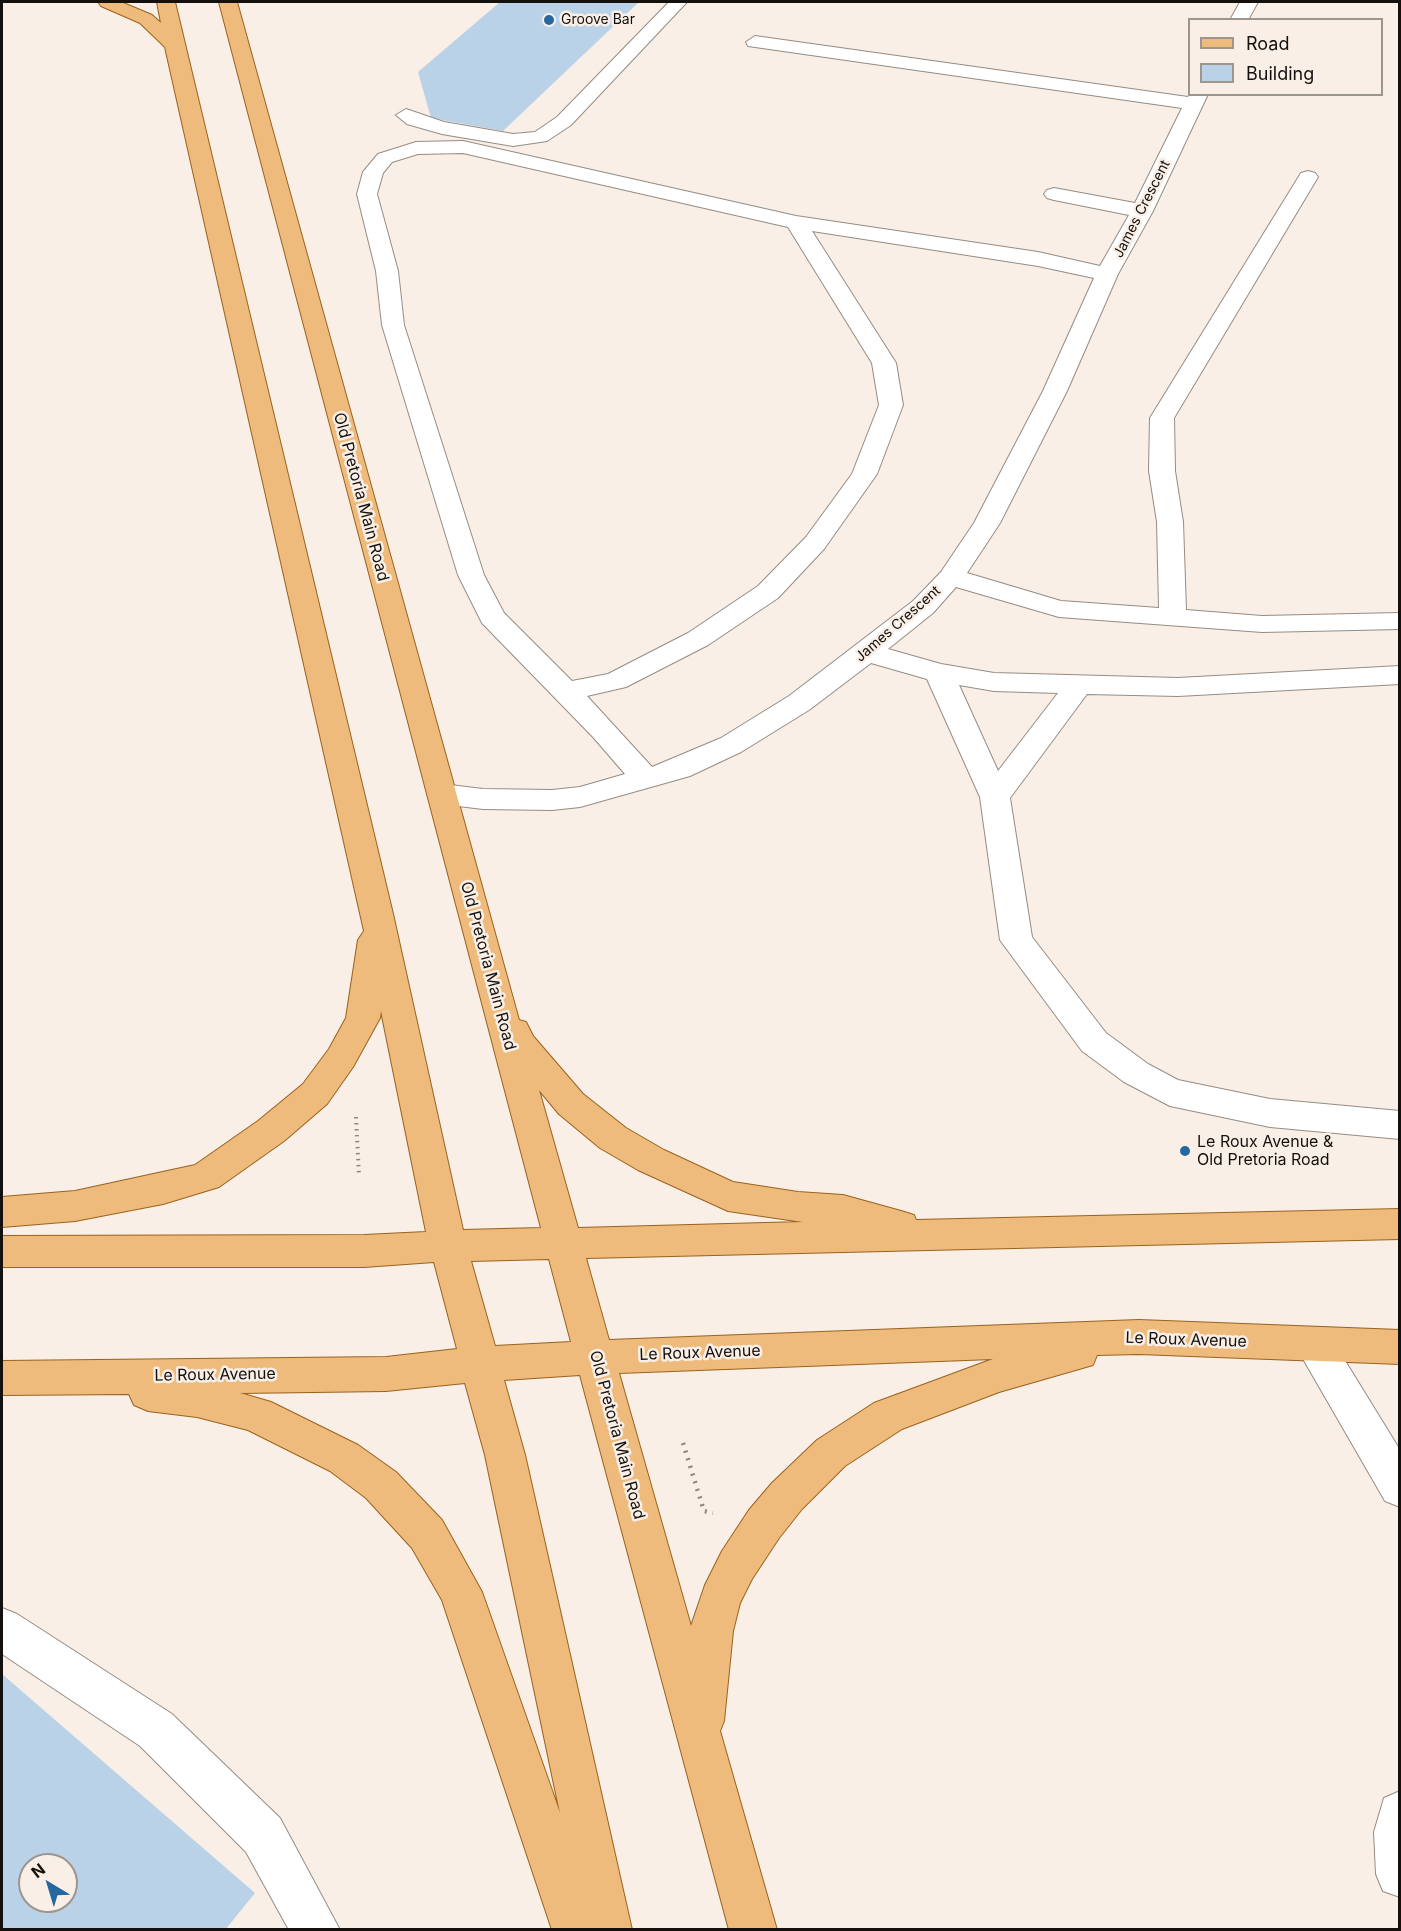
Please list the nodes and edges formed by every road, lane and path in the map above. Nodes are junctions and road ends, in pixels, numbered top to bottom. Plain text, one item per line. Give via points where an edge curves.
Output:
1 (107, 2) edge
2 (166, 2) edge
3 (228, 2) edge
4 (678, 2) edge
5 (1249, 2) edge
6 (1240, 18) edge
7 (755, 42) dead end
8 (174, 45) junction
9 (1197, 99) edge
10 (406, 115) dead end
11 (1308, 177) dead end
12 (1054, 195) dead end
13 (1142, 211) junction
14 (796, 222) junction
15 (1107, 274) junction
16 (951, 577) junction
17 (1173, 617) junction
18 (1400, 621) edge
19 (866, 652) junction
20 (939, 673) junction
21 (1400, 675) edge
22 (1079, 685) junction
23 (564, 692) junction
24 (644, 777) junction
25 (442, 794) junction
26 (995, 797) junction
27 (377, 914) junction
28 (478, 934) junction
29 (1400, 1125) edge
30 (2, 1212) edge
31 (1400, 1224) edge
32 (934, 1236) junction
33 (565, 1244) junction
34 (448, 1246) junction
35 (2, 1252) edge
36 (1139, 1337) junction
37 (1314, 1345) junction
38 (1400, 1347) edge
39 (597, 1358) junction
40 (479, 1364) junction
41 (20, 1378) edge
42 (683, 1443) dead end
43 (1400, 1488) edge
44 (764, 1524) junction
45 (2, 1629) edge
46 (700, 1740) junction
47 (1400, 1814) edge
48 (1400, 1874) edge
49 (316, 1929) edge
50 (576, 1929) edge
51 (608, 1929) edge
52 (753, 1929) edge

1 - 8 main road via 146,19
2 - 8 main road
3 - 25 main road, Old Pretoria Main Road
4 - 10 street via 564,121 540,137 513,140 442,128
5 - 6 street
7 - 9 street
8 - 27 main road
9 - 13 street, James Crescent
11 - 17 street via 1162,418
12 - 13 street
13 - 15 street, James Crescent
14 - 15 street via 1038,259
14 - 23 street via 884,363 891,405 864,474 815,543 768,592 698,639 616,681
14 - 23 street via 463,147 416,148 385,159 373,172 367,194 387,271 393,325 471,575 492,617
15 - 16 street, James Crescent via 1055,391 987,523
16 - 17 street via 1059,609
16 - 19 street, James Crescent via 923,607
17 - 18 street via 1262,624
19 - 20 street
19 - 24 street, James Crescent via 799,703 731,745 679,769
20 - 22 street via 994,682
20 - 26 street
21 - 22 street via 1178,687
22 - 26 street
23 - 24 street
24 - 25 street, James Crescent via 552,800
25 - 28 main road, Old Pretoria Main Road
26 - 29 street via 1016,940 1094,1042 1170,1092 1270,1113
27 - 30 main road via 363,1018 315,1094 279,1125 206,1177 75,1206
27 - 34 main road
28 - 32 main road via 518,1042 571,1104 613,1138 728,1196 843,1210
28 - 33 main road, Old Pretoria Main Road
31 - 32 main road
32 - 33 main road
33 - 34 main road
33 - 39 main road, Old Pretoria Main Road
34 - 35 main road via 364,1251
34 - 40 main road
36 - 37 main road, Le Roux Avenue
36 - 39 main road, Le Roux Avenue
36 - 44 main road via 997,1375 888,1416 831,1453
37 - 38 main road, Le Roux Avenue
37 - 43 street
39 - 40 main road, Le Roux Avenue
39 - 46 main road, Old Pretoria Main Road
40 - 41 main road, Le Roux Avenue via 386,1374
40 - 51 main road via 505,1455
41 - 50 main road via 197,1399 257,1415 344,1458 402,1505 427,1534 461,1592
42 - 44 path via 704,1511
44 - 46 main road via 720,1599 711,1631
45 - 49 street via 156,1730 263,1834
46 - 52 main road, Old Pretoria Main Road
47 - 48 street

